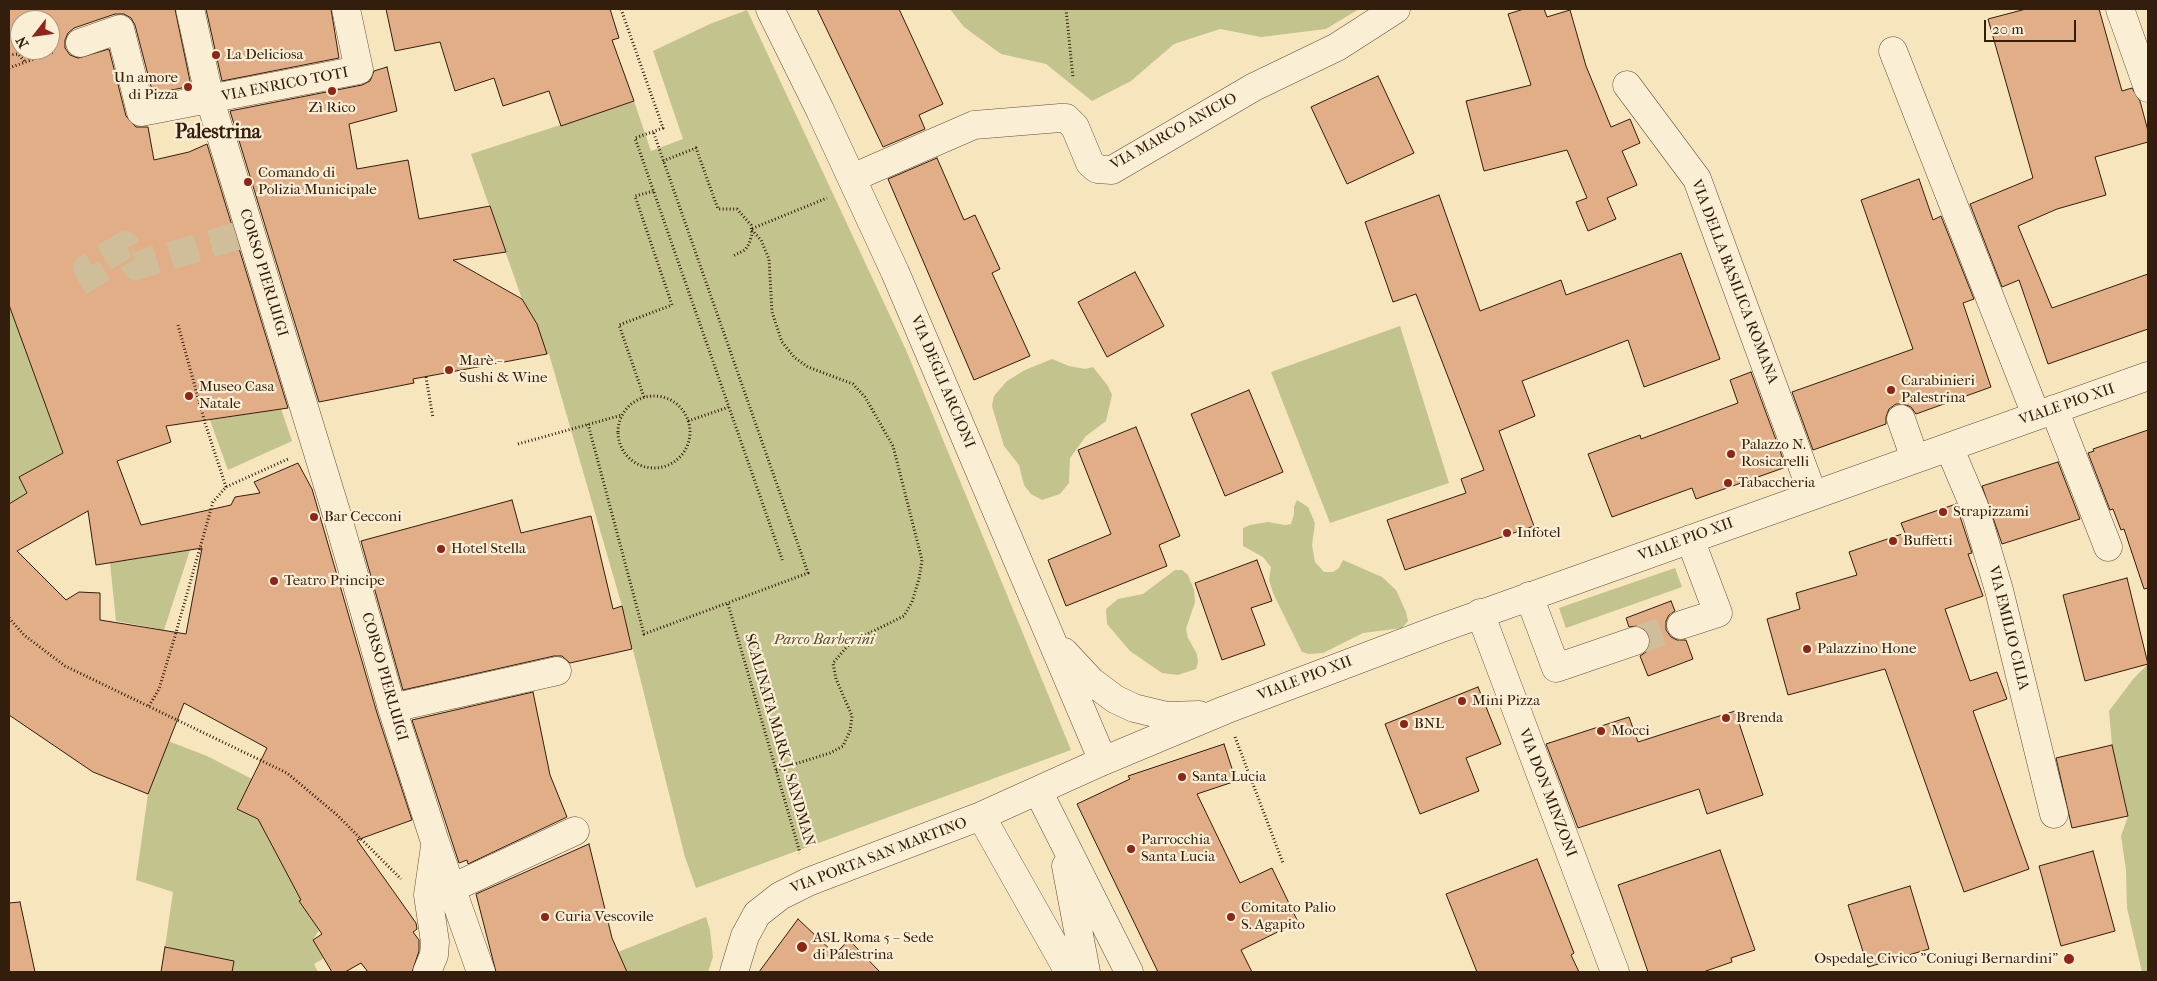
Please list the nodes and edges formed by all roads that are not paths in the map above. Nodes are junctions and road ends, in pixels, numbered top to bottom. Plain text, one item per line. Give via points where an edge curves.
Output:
1 (190, 9) edge
2 (346, 9) edge
3 (770, 9) edge
4 (1396, 9) edge
5 (2120, 9) edge
6 (80, 43) dead end
7 (1893, 51) dead end
8 (1627, 85) dead end
9 (2148, 88) edge
10 (210, 100) junction
11 (844, 187) junction
12 (2148, 376) edge
13 (2045, 412) junction
14 (1902, 419) dead end
15 (1949, 447) junction
16 (1915, 459) junction
17 (1813, 495) junction
18 (1690, 539) junction
19 (2108, 547) dead end
20 (1529, 596) junction
21 (1040, 613) junction
22 (1480, 613) junction
23 (1681, 625) tunnel mouth
24 (1634, 641) tunnel mouth
25 (557, 672) dead end
26 (392, 708) junction
27 (1225, 710) junction
28 (1103, 761) junction
29 (1038, 791) junction
30 (2054, 814) dead end
31 (980, 816) junction
32 (575, 831) dead end
33 (1062, 839) junction
34 (435, 842) junction
35 (1017, 881) junction
36 (452, 888) junction
37 (1078, 936) junction
38 (427, 972) edge
39 (481, 972) edge
40 (734, 972) edge
41 (1069, 972) edge
42 (1086, 972) edge
43 (1113, 972) edge
44 (1129, 972) edge
45 (1615, 972) edge

1 - 10 street, CORSO PIERLUIGI
2 - 10 street, VIA ENRICO TOTI via 359,70
3 - 11 street, VIA DEGLI ARCIONI
4 - 11 street, VIA MARCO ANICIO via 1337,47 1254,87 1112,170 1097,169 1090,163 1075,127 1066,118 1060,118 974,125
5 - 9 street
6 - 10 street, VIA ENRICO TOTI via 120,29 141,112
7 - 13 street
8 - 17 street, VIA DELLA BASILICA ROMANA via 1697,179
10 - 26 street, CORSO PIERLUIGI via 244,234 317,449
11 - 21 street, VIA DEGLI ARCIONI via 937,368
12 - 13 street, VIALE PIO XII
13 - 15 street, VIALE PIO XII
13 - 19 street
14 - 16 street
15 - 16 street, VIALE PIO XII
15 - 30 street, VIA EMILIO CILIA via 1968,490 1994,574
16 - 17 street, VIALE PIO XII
17 - 18 street, VIALE PIO XII
18 - 20 street, VIALE PIO XII
18 - 23 street via 1718,613
20 - 22 street, VIALE PIO XII
20 - 24 street via 1556,668
21 - 27 street, VIALE PIO XII via 1054,639 1079,670 1102,691 1124,704 1167,716 1193,716
21 - 28 street, VIA DEGLI ARCIONI
22 - 27 street, VIALE PIO XII
22 - 45 street, VIA DON MINZONI
25 - 26 street
26 - 34 street, CORSO PIERLUIGI
27 - 28 street, VIALE PIO XII
28 - 29 street, VIALE PIO XII
29 - 31 street, VIA PORTA SAN MARTINO
29 - 33 street
31 - 35 street
31 - 40 street, VIA PORTA SAN MARTINO via 808,882 780,896 757,914
32 - 36 street
33 - 37 street
33 - 44 street
34 - 36 street, CORSO PIERLUIGI
34 - 38 street via 428,895 435,942
35 - 37 street
35 - 41 street
36 - 39 street, CORSO PIERLUIGI
37 - 42 street
37 - 43 street

